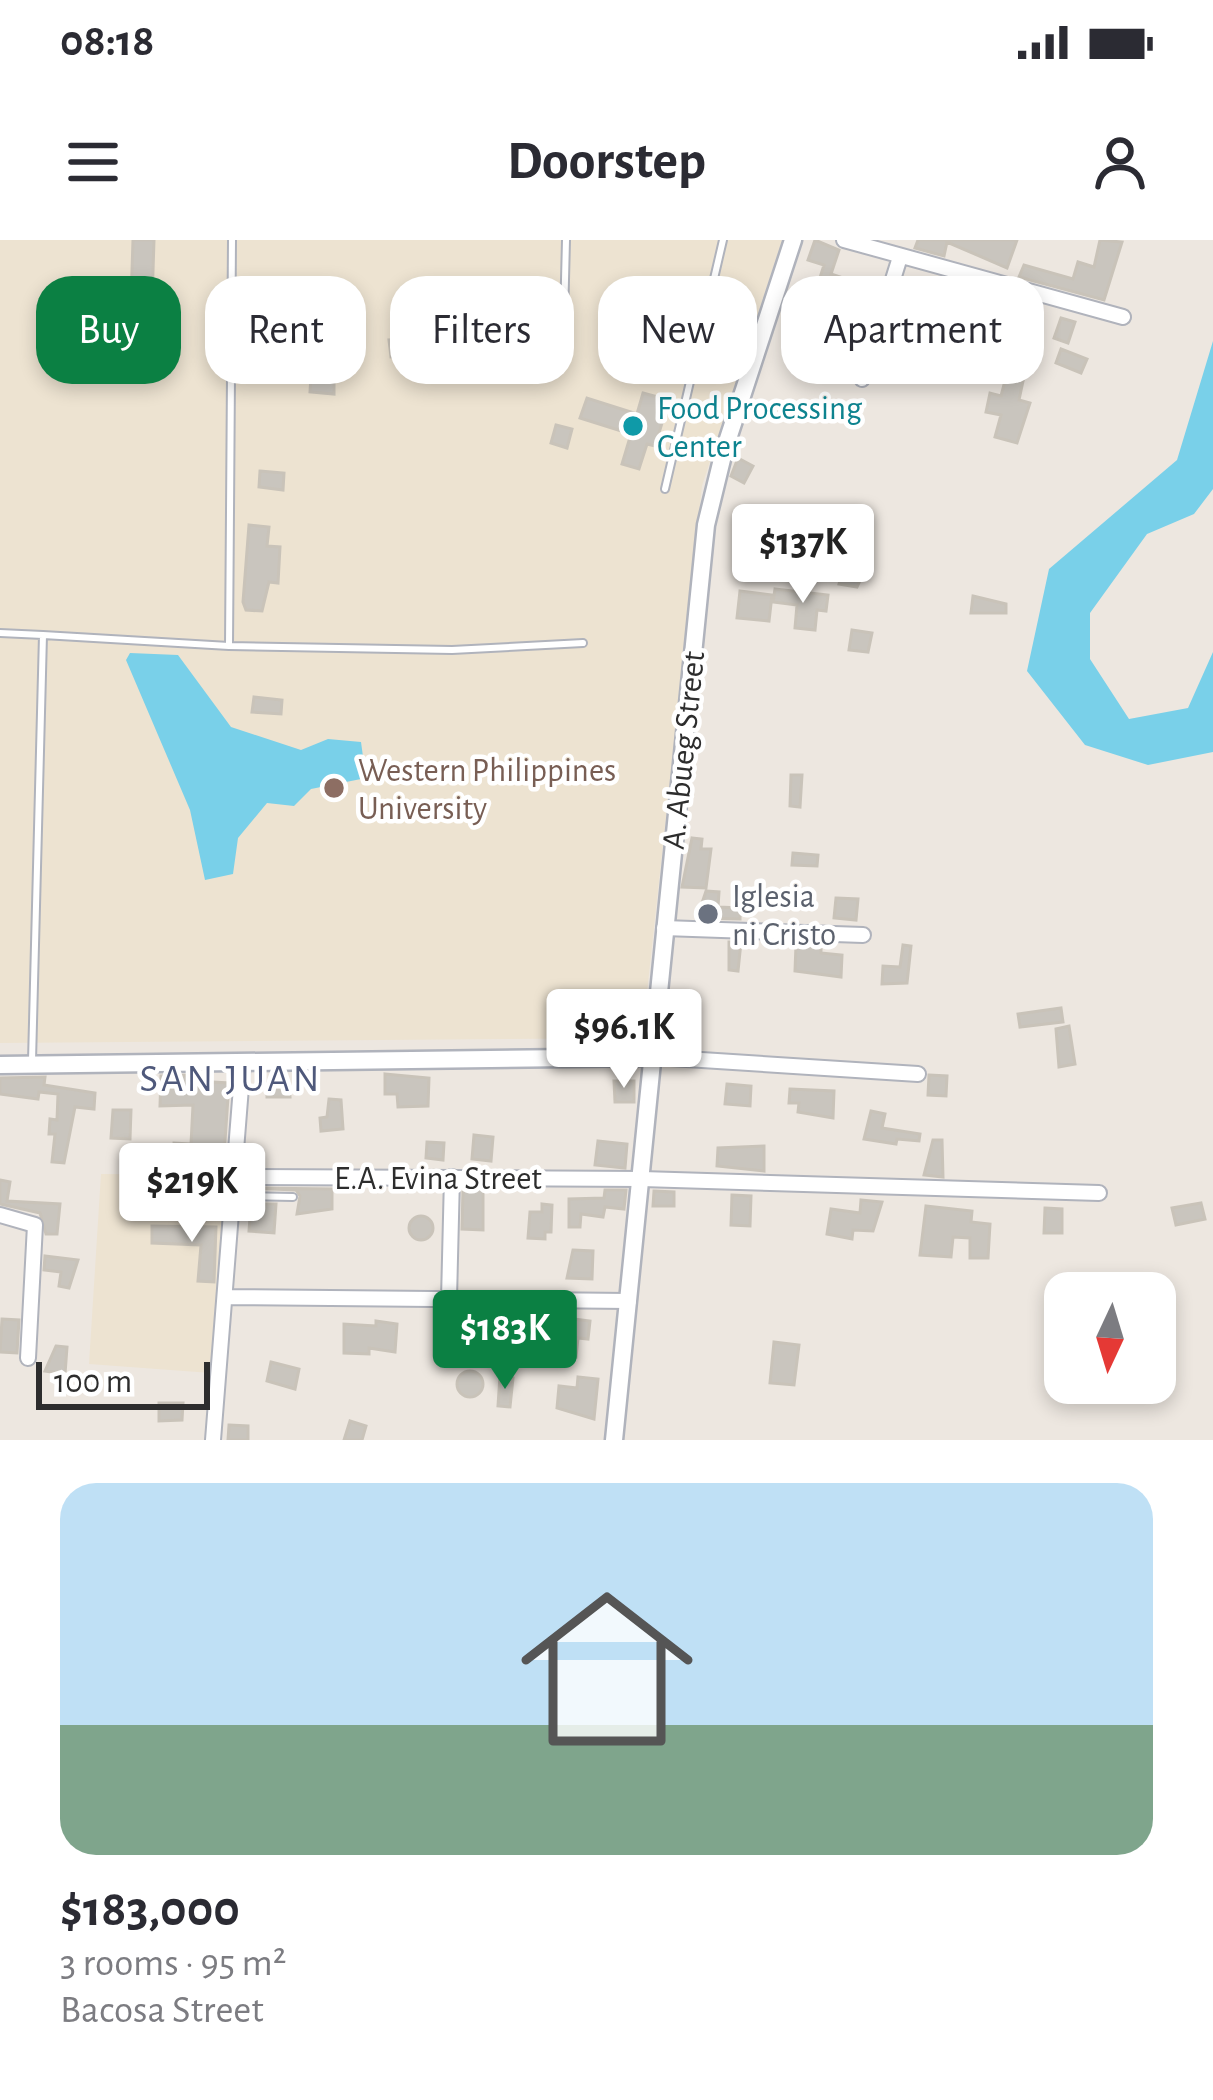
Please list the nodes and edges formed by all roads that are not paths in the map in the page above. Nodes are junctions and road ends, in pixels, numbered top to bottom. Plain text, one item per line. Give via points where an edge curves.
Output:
1 (232, 240) edge
2 (566, 240) edge
3 (723, 240) edge
4 (793, 240) edge
5 (844, 240) edge
6 (900, 257) junction
7 (565, 276) edge
8 (894, 276) edge
9 (1123, 317) dead end
10 (665, 489) dead end
11 (0, 633) edge
12 (44, 635) junction
13 (584, 643) dead end
14 (229, 646) junction
15 (664, 928) junction
16 (863, 935) dead end
17 (655, 1057) junction
18 (243, 1062) junction
19 (0, 1065) edge
20 (32, 1065) junction
21 (918, 1074) dead end
22 (235, 1177) junction
23 (452, 1177) junction
24 (641, 1179) junction
25 (1099, 1193) dead end
26 (234, 1196) junction
27 (293, 1197) dead end
28 (0, 1215) edge
29 (228, 1297) junction
30 (448, 1299) junction
31 (628, 1301) junction
32 (28, 1358) dead end
33 (212, 1440) edge
34 (614, 1440) edge

1 - 14 lane
2 - 7 lane
3 - 10 lane
4 - 15 street, A. Abueg Street via 708,511
5 - 6 street
6 - 8 street
6 - 9 street
11 - 12 lane
12 - 14 lane
12 - 20 lane
13 - 14 lane
15 - 16 street
15 - 17 street, A. Abueg Street
17 - 18 street
17 - 21 street
17 - 24 street, A. Abueg Street
18 - 20 street
18 - 22 street
19 - 20 street
22 - 23 street, E.A. Evina Street
22 - 26 street
23 - 24 street, E.A. Evina Street
23 - 30 street
24 - 25 street, E.A. Evina Street
24 - 31 street, A. Abueg Street
26 - 27 lane
26 - 29 street
28 - 32 street via 35,1225
29 - 30 street
29 - 33 street
30 - 31 street
31 - 34 street, A. Abueg Street

